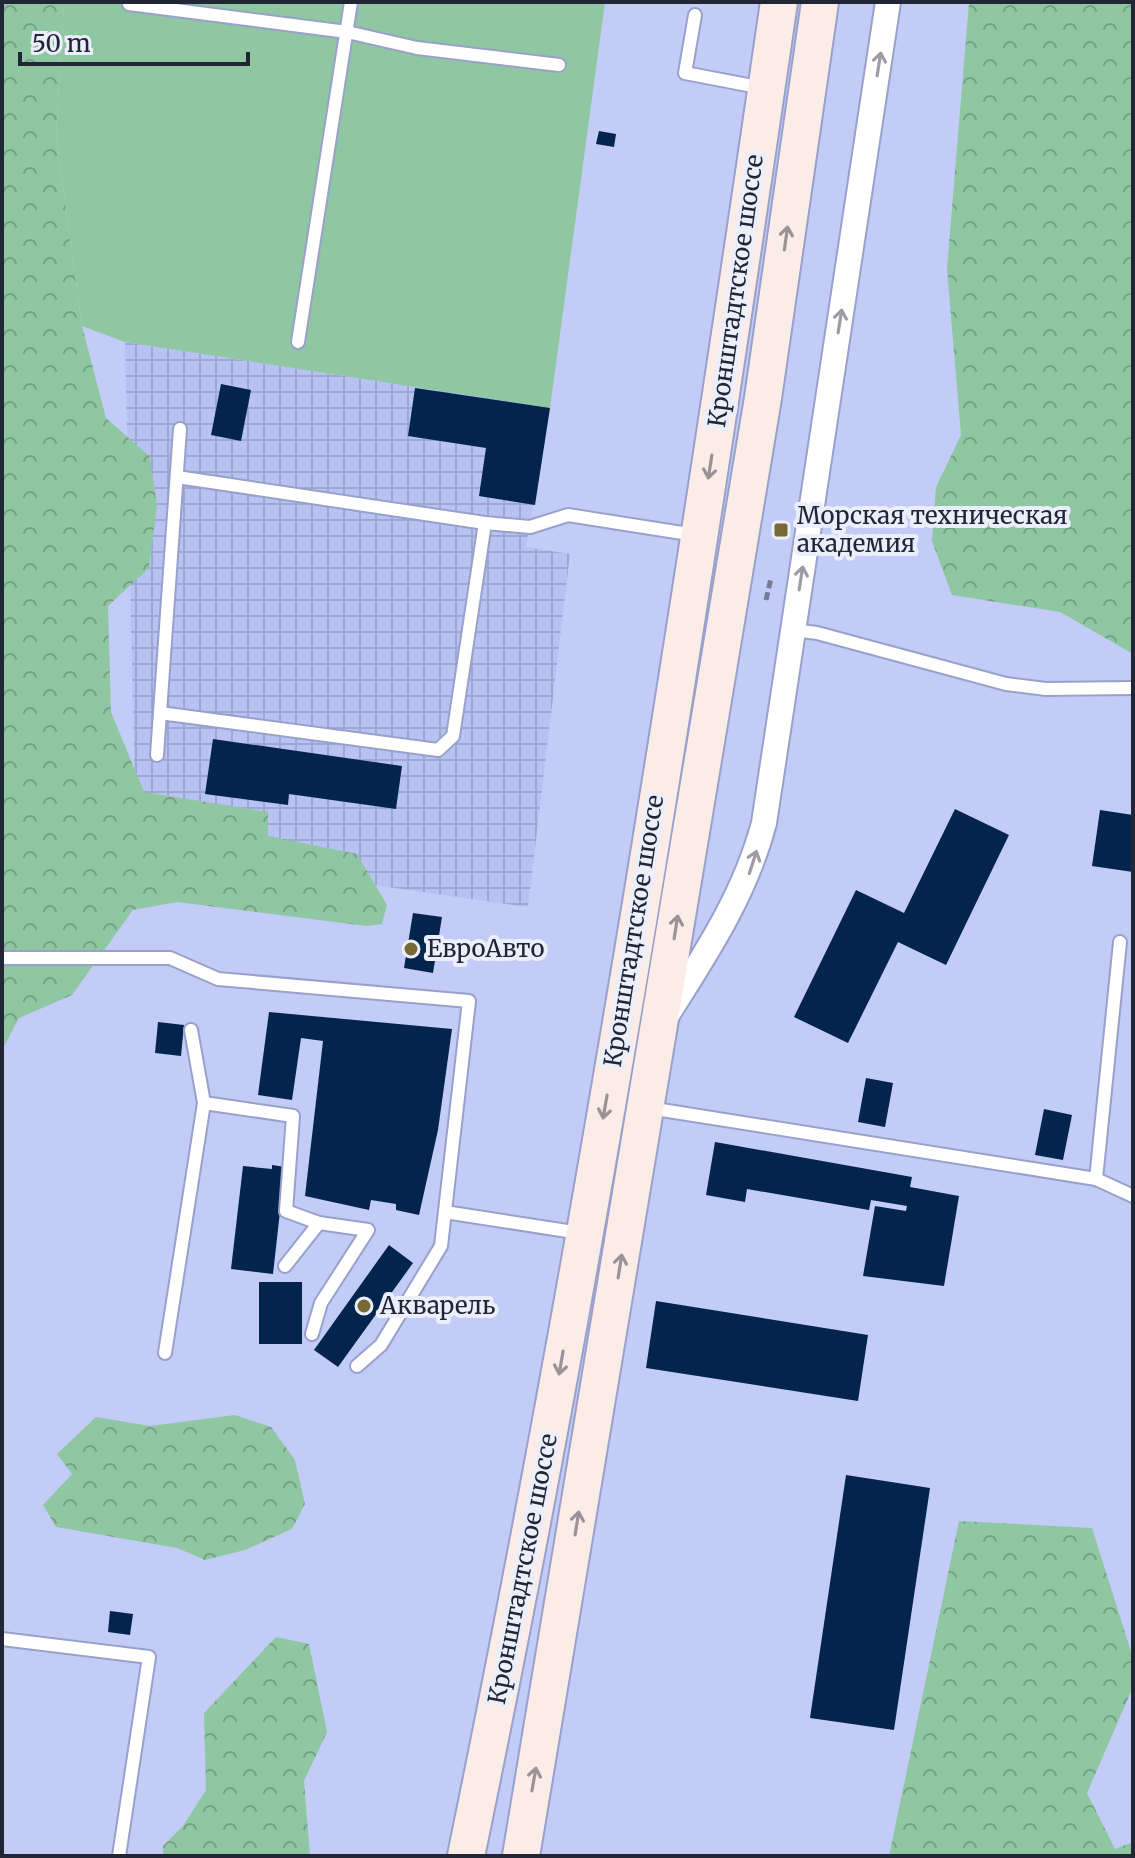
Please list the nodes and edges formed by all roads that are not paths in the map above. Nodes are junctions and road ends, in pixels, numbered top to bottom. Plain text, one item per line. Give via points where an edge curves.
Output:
1 (351, 2) edge
2 (779, 2) edge
3 (820, 2) edge
4 (888, 2) edge
5 (129, 4) edge
6 (695, 15) dead end
7 (347, 32) junction
8 (559, 65) dead end
9 (766, 88) junction
10 (298, 342) dead end
11 (180, 429) dead end
12 (177, 477) junction
13 (485, 523) junction
14 (699, 536) junction
15 (793, 630) junction
16 (1133, 688) edge
17 (160, 713) junction
18 (157, 755) dead end
19 (1120, 942) dead end
20 (2, 958) edge
21 (660, 1027) junction
22 (191, 1030) dead end
23 (204, 1103) junction
24 (646, 1108) junction
25 (1096, 1179) junction
26 (1133, 1196) edge
27 (445, 1212) junction
28 (319, 1223) junction
29 (584, 1234) junction
30 (285, 1266) dead end
31 (312, 1334) dead end
32 (165, 1353) dead end
33 (357, 1366) dead end
34 (2, 1639) edge
35 (119, 1856) edge
36 (466, 1856) edge
37 (521, 1856) edge

1 - 7 lane
2 - 9 main road, Кронштадтское шоссе
21 -> 3 main road, Кронштадтское шоссе via 763,398
15 -> 4 street
5 - 7 lane
6 - 9 lane via 685,73
7 - 8 lane via 417,48
7 - 10 lane
9 -> 14 main road, Кронштадтское шоссе
11 - 12 lane
12 - 13 lane
12 - 17 lane
13 - 14 lane via 530,527 568,515
13 - 17 lane via 453,736 438,750
14 -> 29 main road, Кронштадтское шоссе
15 - 16 lane via 1006,684
21 -> 15 street via 750,871 764,823
17 - 18 lane
19 - 25 lane
20 - 27 lane via 170,958 218,979 469,1001
21 - 24 main road, Кронштадтское шоссе
22 - 23 lane
23 - 28 lane via 293,1116 286,1211
23 - 32 lane
24 - 25 lane
37 -> 24 main road, Кронштадтское шоссе
25 - 26 lane
27 - 29 lane
27 - 33 lane via 441,1246 381,1345
28 - 30 lane
28 - 31 lane via 368,1230 321,1303
29 -> 36 main road, Кронштадтское шоссе via 531,1540
34 - 35 lane via 149,1657

